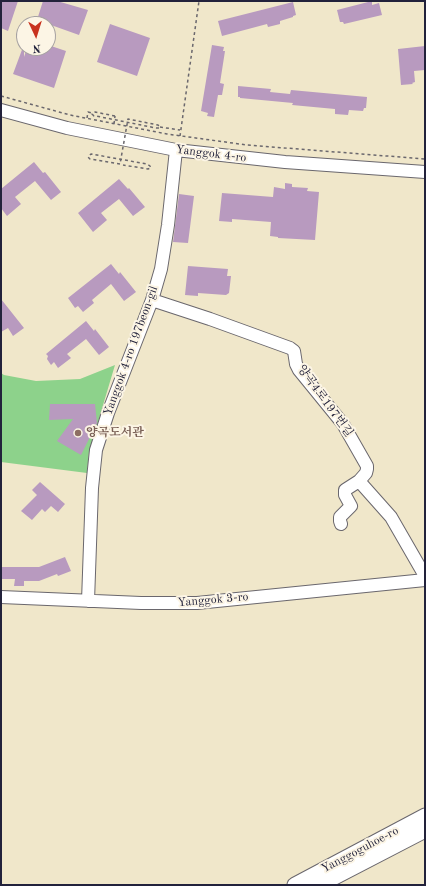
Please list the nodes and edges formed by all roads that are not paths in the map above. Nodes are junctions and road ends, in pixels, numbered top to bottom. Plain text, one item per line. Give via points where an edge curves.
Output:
1 (1, 110) edge
2 (176, 150) junction
3 (425, 172) edge
4 (152, 300) junction
5 (359, 481) junction
6 (341, 524) dead end
7 (425, 576) edge
8 (425, 580) edge
9 (1, 597) edge
10 (88, 601) junction
11 (425, 816) edge
12 (425, 830) edge
13 (295, 885) edge
14 (319, 885) edge

1 - 2 street, Yanggok 4-ro via 67,128
2 - 3 street, Yanggok 4-ro via 285,162
2 - 4 street, Yanggok 4-ro 197beon-gil via 165,251
4 - 5 street, 양곡4로197번길 via 294,351 299,370 343,424 363,458 367,470
4 - 10 street, Yanggok 4-ro 197beon-gil via 96,450
5 - 6 street via 345,490 351,506 339,518
5 - 7 street via 391,517
8 - 10 street, Yanggok 3-ro via 197,603
9 - 10 street, Yanggok 3-ro
11 - 13 main road, Yanggoguhoe-ro
12 - 14 main road, Yanggoguhoe-ro

